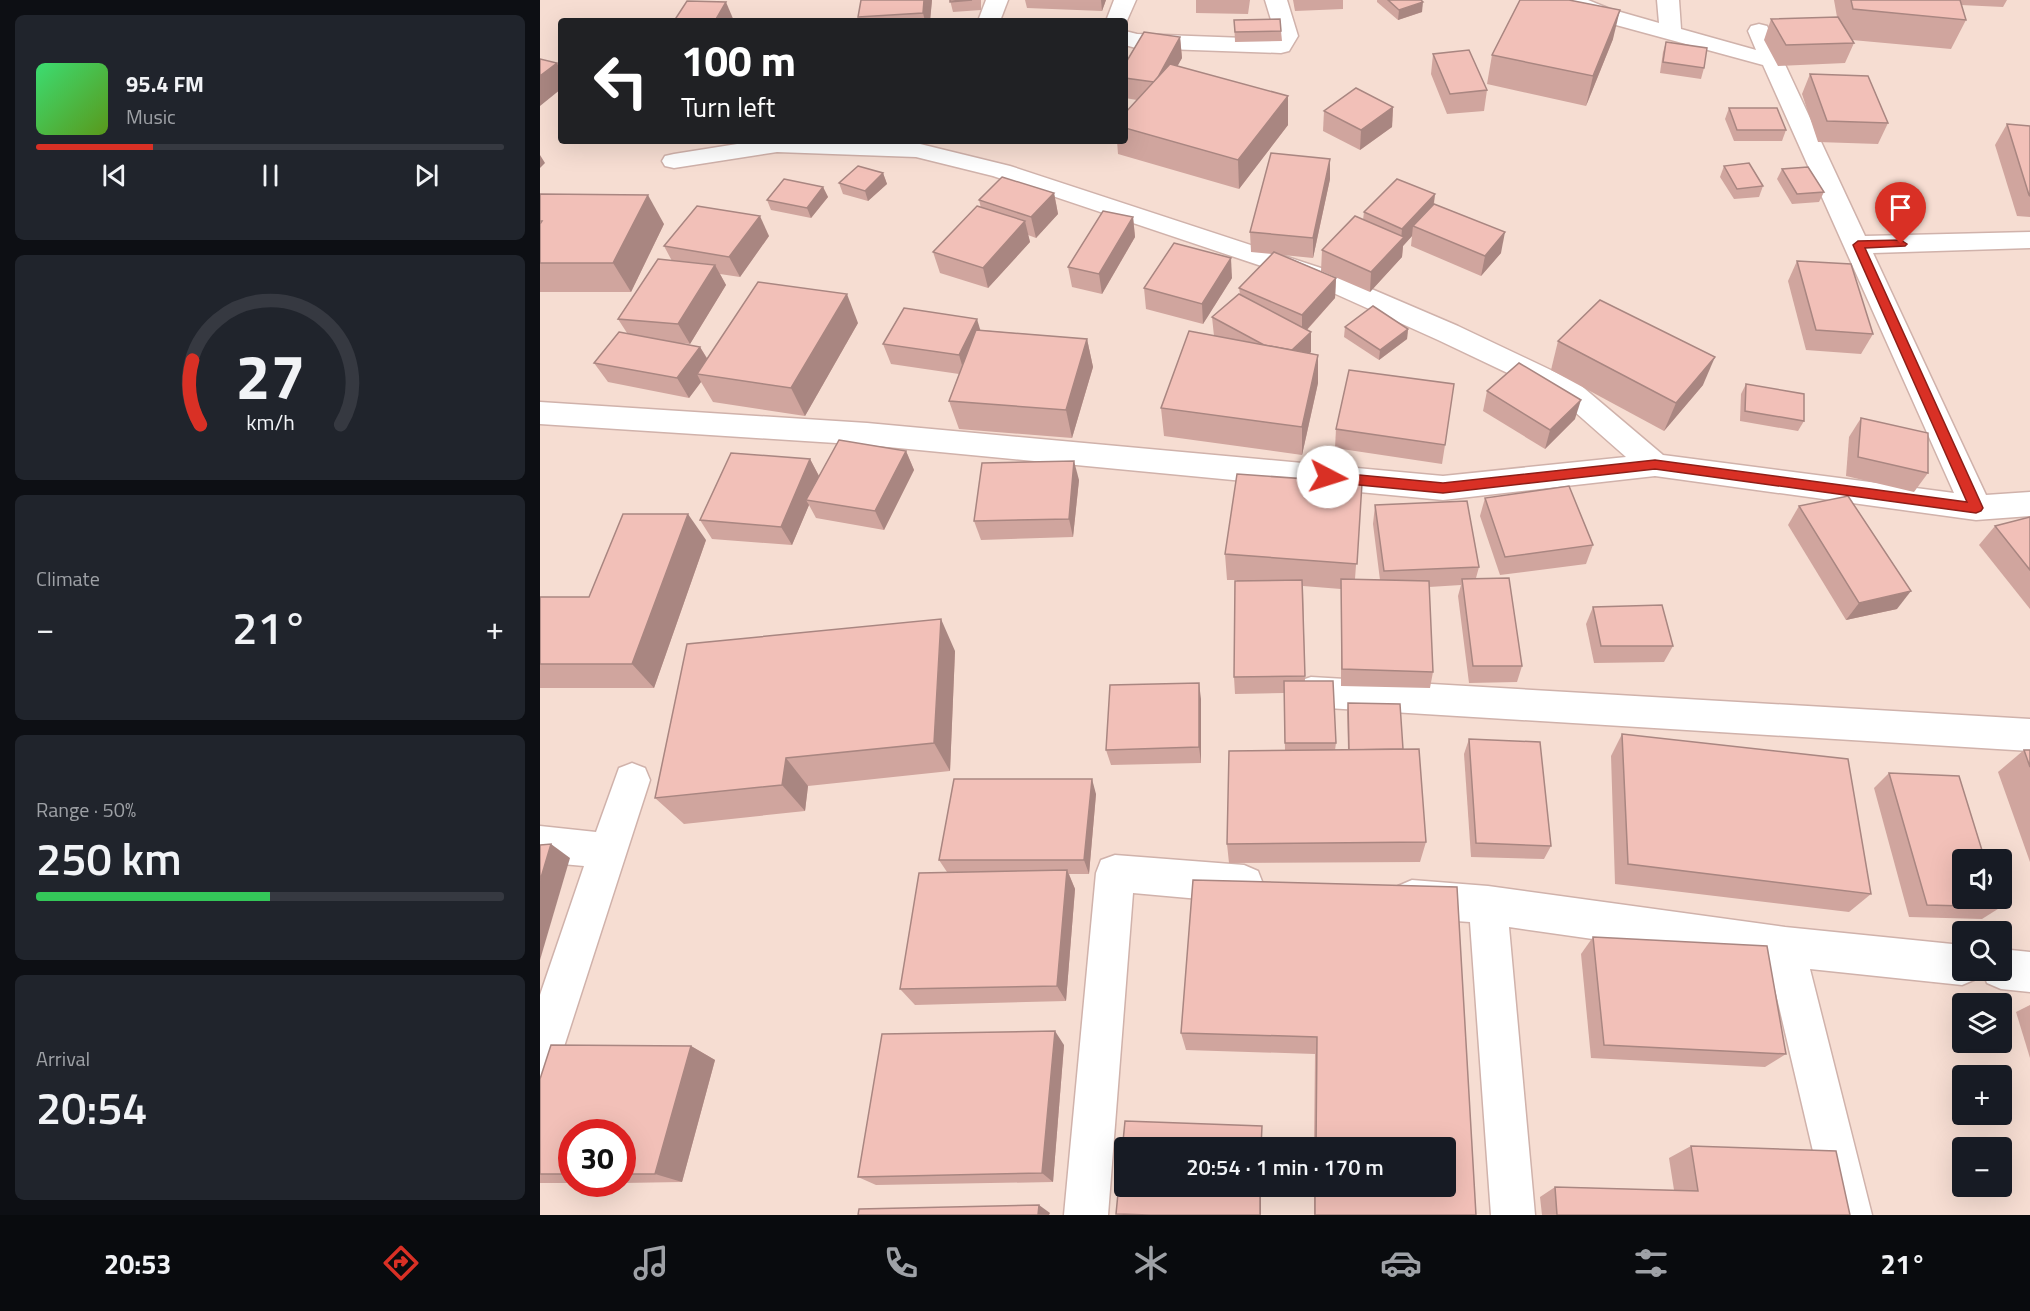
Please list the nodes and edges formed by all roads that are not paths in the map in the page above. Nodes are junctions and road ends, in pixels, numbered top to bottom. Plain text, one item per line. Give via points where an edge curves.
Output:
1 (997, 0) edge
2 (1125, 0) edge
3 (1276, 0) edge
4 (1570, 0) edge
5 (1668, 0) edge
6 (990, 18) edge
7 (1118, 18) edge
8 (1759, 31) dead end
9 (1671, 34) junction
10 (1128, 39) edge
11 (1773, 61) junction
12 (889, 145) edge
13 (674, 161) dead end
14 (2030, 240) edge
15 (1858, 245) junction
16 (540, 412) edge
17 (1655, 465) junction
18 (2030, 504) edge
19 (1976, 508) junction
20 (1311, 692) edge
21 (2030, 735) edge
22 (632, 780) dead end
23 (540, 844) edge
24 (609, 851) junction
25 (1278, 887) edge
26 (1383, 896) edge
27 (1488, 905) junction
28 (1785, 947) junction
29 (1952, 964) edge
30 (2012, 970) edge
31 (2030, 972) edge
32 (540, 1056) edge
33 (1086, 1215) edge
34 (1513, 1215) edge
35 (1850, 1215) edge

1 - 6 street
2 - 7 street
3 - 10 street via 1287,36 1281,46
4 - 9 street via 1602,14
5 - 9 street
8 - 11 street
9 - 11 street
11 - 15 street
12 - 13 street via 777,145
12 - 17 street via 1001,171 1318,276 1568,390
14 - 15 street
15 - 19 street
16 - 17 street via 867,434 1443,488
17 - 19 street
18 - 19 street
20 - 21 street
22 - 24 street
23 - 24 street
24 - 32 street
25 - 33 street via 1115,873
26 - 27 street
27 - 28 street
27 - 34 street
28 - 29 street
28 - 35 street
30 - 31 street

